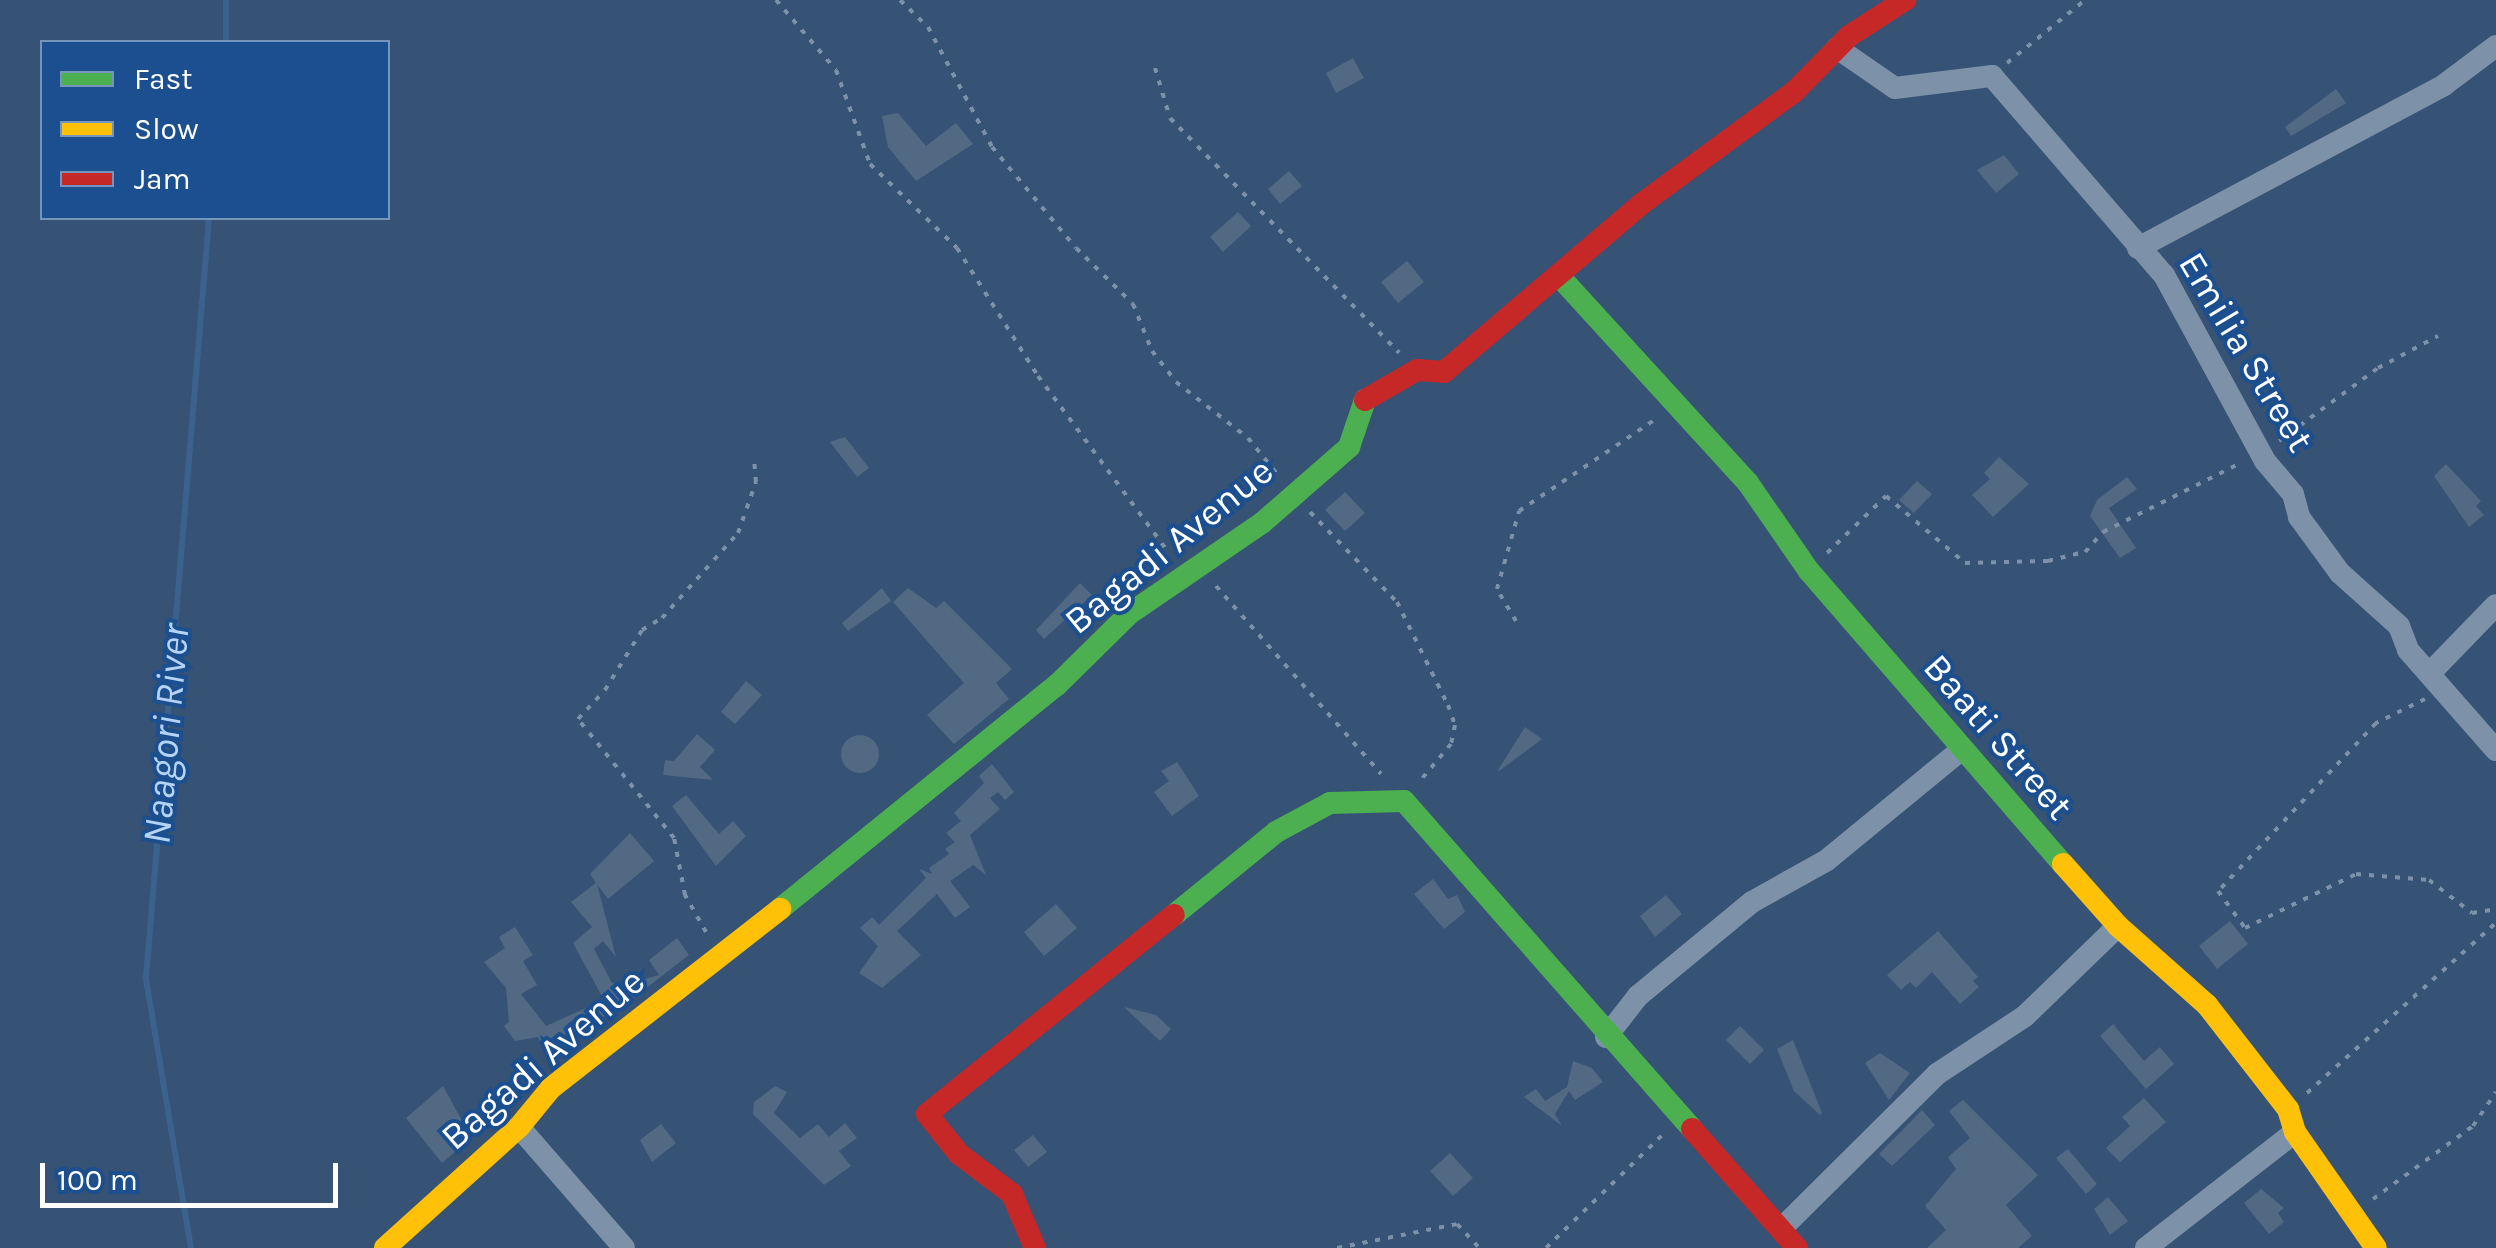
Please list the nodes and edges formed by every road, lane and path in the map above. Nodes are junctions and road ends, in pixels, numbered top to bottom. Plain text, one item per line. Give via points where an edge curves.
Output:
1 (776, 0) edge
2 (900, 0) edge
3 (1905, 0) edge
4 (2084, 0) edge
5 (2496, 46) edge
6 (1837, 48) junction
7 (1156, 68) dead end
8 (1992, 76) junction
9 (2138, 248) junction
10 (1559, 276) junction
11 (2438, 336) dead end
12 (1417, 370) junction
13 (1674, 404) junction
14 (2264, 451) junction
15 (754, 458) dead end
16 (1291, 494) junction
17 (1809, 571) junction
18 (1187, 574) junction
19 (2496, 605) edge
20 (1516, 621) dead end
21 (2438, 680) junction
22 (1961, 750) junction
23 (2496, 750) edge
24 (1404, 801) junction
25 (2496, 909) edge
26 (2496, 923) edge
27 (2118, 926) junction
28 (717, 954) junction
29 (1606, 1037) junction
30 (2496, 1092) edge
31 (1679, 1118) junction
32 (2292, 1121) junction
33 (519, 1128) junction
34 (2349, 1216) junction
35 (1781, 1229) junction
36 (385, 1248) edge
37 (624, 1248) edge
38 (1034, 1248) edge
39 (1336, 1248) edge
40 (1478, 1248) edge
41 (1546, 1248) edge
42 (1797, 1248) edge
43 (2146, 1248) edge
44 (2376, 1248) edge

1 - 18 path via 836,70 870,164 957,248 1140,521
2 - 16 path via 928,28 992,147 1133,304 1152,350 1176,382 1248,438
3 - 6 street, Bagadi Avenue
4 - 8 path
5 - 9 street via 2444,85
6 - 8 street via 1895,88
6 - 10 street, Bagadi Avenue via 1794,92 1644,202
7 - 12 path via 1170,118
8 - 9 street, Emilia Street
9 - 14 street, Emilia Street via 2175,292
10 - 12 street, Bagadi Avenue via 1444,372
10 - 13 street, Baati Street
11 - 14 path via 2378,368
12 - 16 street, Bagadi Avenue via 1366,398 1349,448
13 - 17 street, Baati Street via 1748,484
13 - 20 path via 1519,511 1497,589
14 - 17 path via 2103,532 2084,552 2048,560 1965,563 1886,496
14 - 21 street, Emilia Street via 2294,494 2299,517 2340,573 2399,626 2408,650
15 - 28 path via 756,482 738,533 662,618 642,630 605,690 578,718 674,838 685,895
16 - 18 street, Bagadi Avenue via 1262,523
16 - 24 path via 1376,574 1455,725 1451,744
17 - 22 street, Baati Street
18 - 24 path via 1215,584
18 - 28 street, Bagadi Avenue via 1129,614 1058,685 880,831
19 - 21 street
21 - 23 street, Emilia Street
21 - 25 path via 2376,723 2218,891 2245,928 2356,874 2428,880 2472,913
22 - 27 street, Baati Street
22 - 29 street via 1828,860 1752,902 1638,996
24 - 29 street
24 - 38 street via 1330,803 1276,832 927,1114 959,1154 1012,1194
26 - 32 path
27 - 32 street, Baati Street via 2207,1004
27 - 35 street via 2025,1016 1937,1074
28 - 33 street, Bagadi Avenue via 551,1088
29 - 31 street
30 - 34 path via 2473,1126
31 - 35 street
31 - 41 path
32 - 34 street, Baati Street
32 - 43 street
33 - 36 street, Bagadi Avenue
33 - 37 street
34 - 44 street, Baati Street
35 - 42 street
39 - 40 path via 1457,1224

